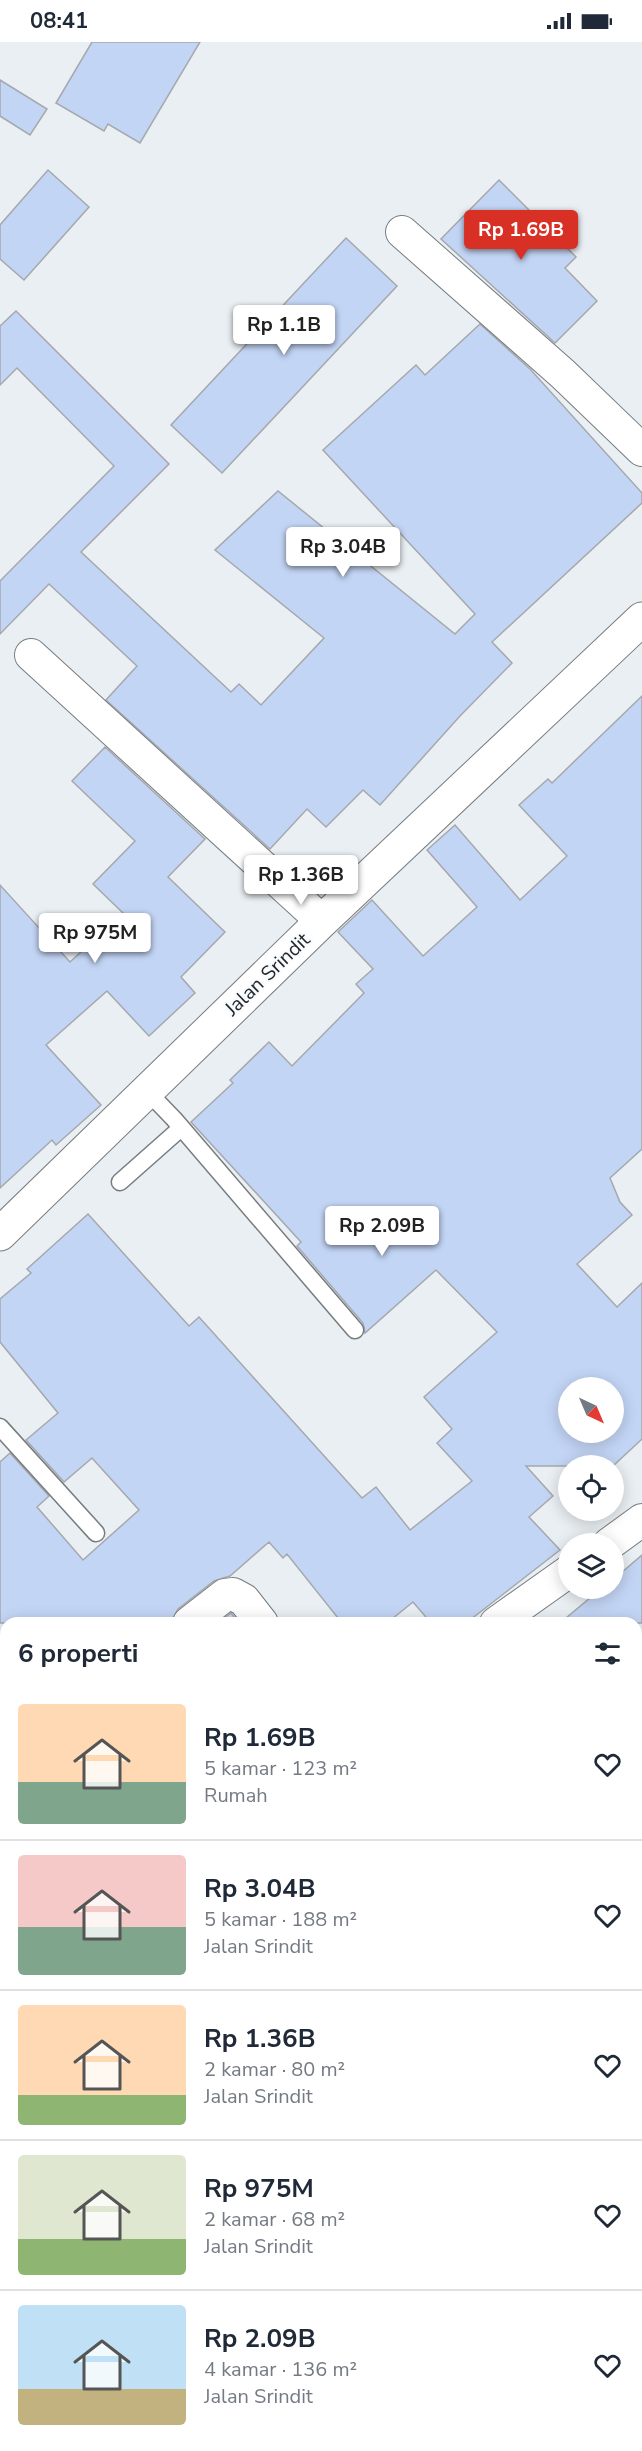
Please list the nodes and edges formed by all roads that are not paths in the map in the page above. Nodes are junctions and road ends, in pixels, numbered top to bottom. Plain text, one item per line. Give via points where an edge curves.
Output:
1 (402, 232) dead end
2 (642, 450) edge
3 (642, 619) edge
4 (31, 655) dead end
5 (322, 921) junction
6 (147, 1091) junction
7 (181, 1128) junction
8 (120, 1182) dead end
9 (0, 1234) edge
10 (355, 1330) dead end
11 (0, 1427) edge
12 (642, 1520) edge
13 (96, 1533) dead end
14 (624, 1533) edge
15 (558, 1579) edge
16 (197, 1617) edge
17 (257, 1617) edge
18 (504, 1617) edge

1 - 2 street via 563,374
3 - 5 main road, Jalan Srindit
4 - 5 street
5 - 6 main road, Jalan Srindit
6 - 7 lane
6 - 9 main road, Jalan Srindit
7 - 8 lane
7 - 10 lane
11 - 13 lane
12 - 14 street
15 - 18 street
16 - 17 street via 225,1595 233,1594

